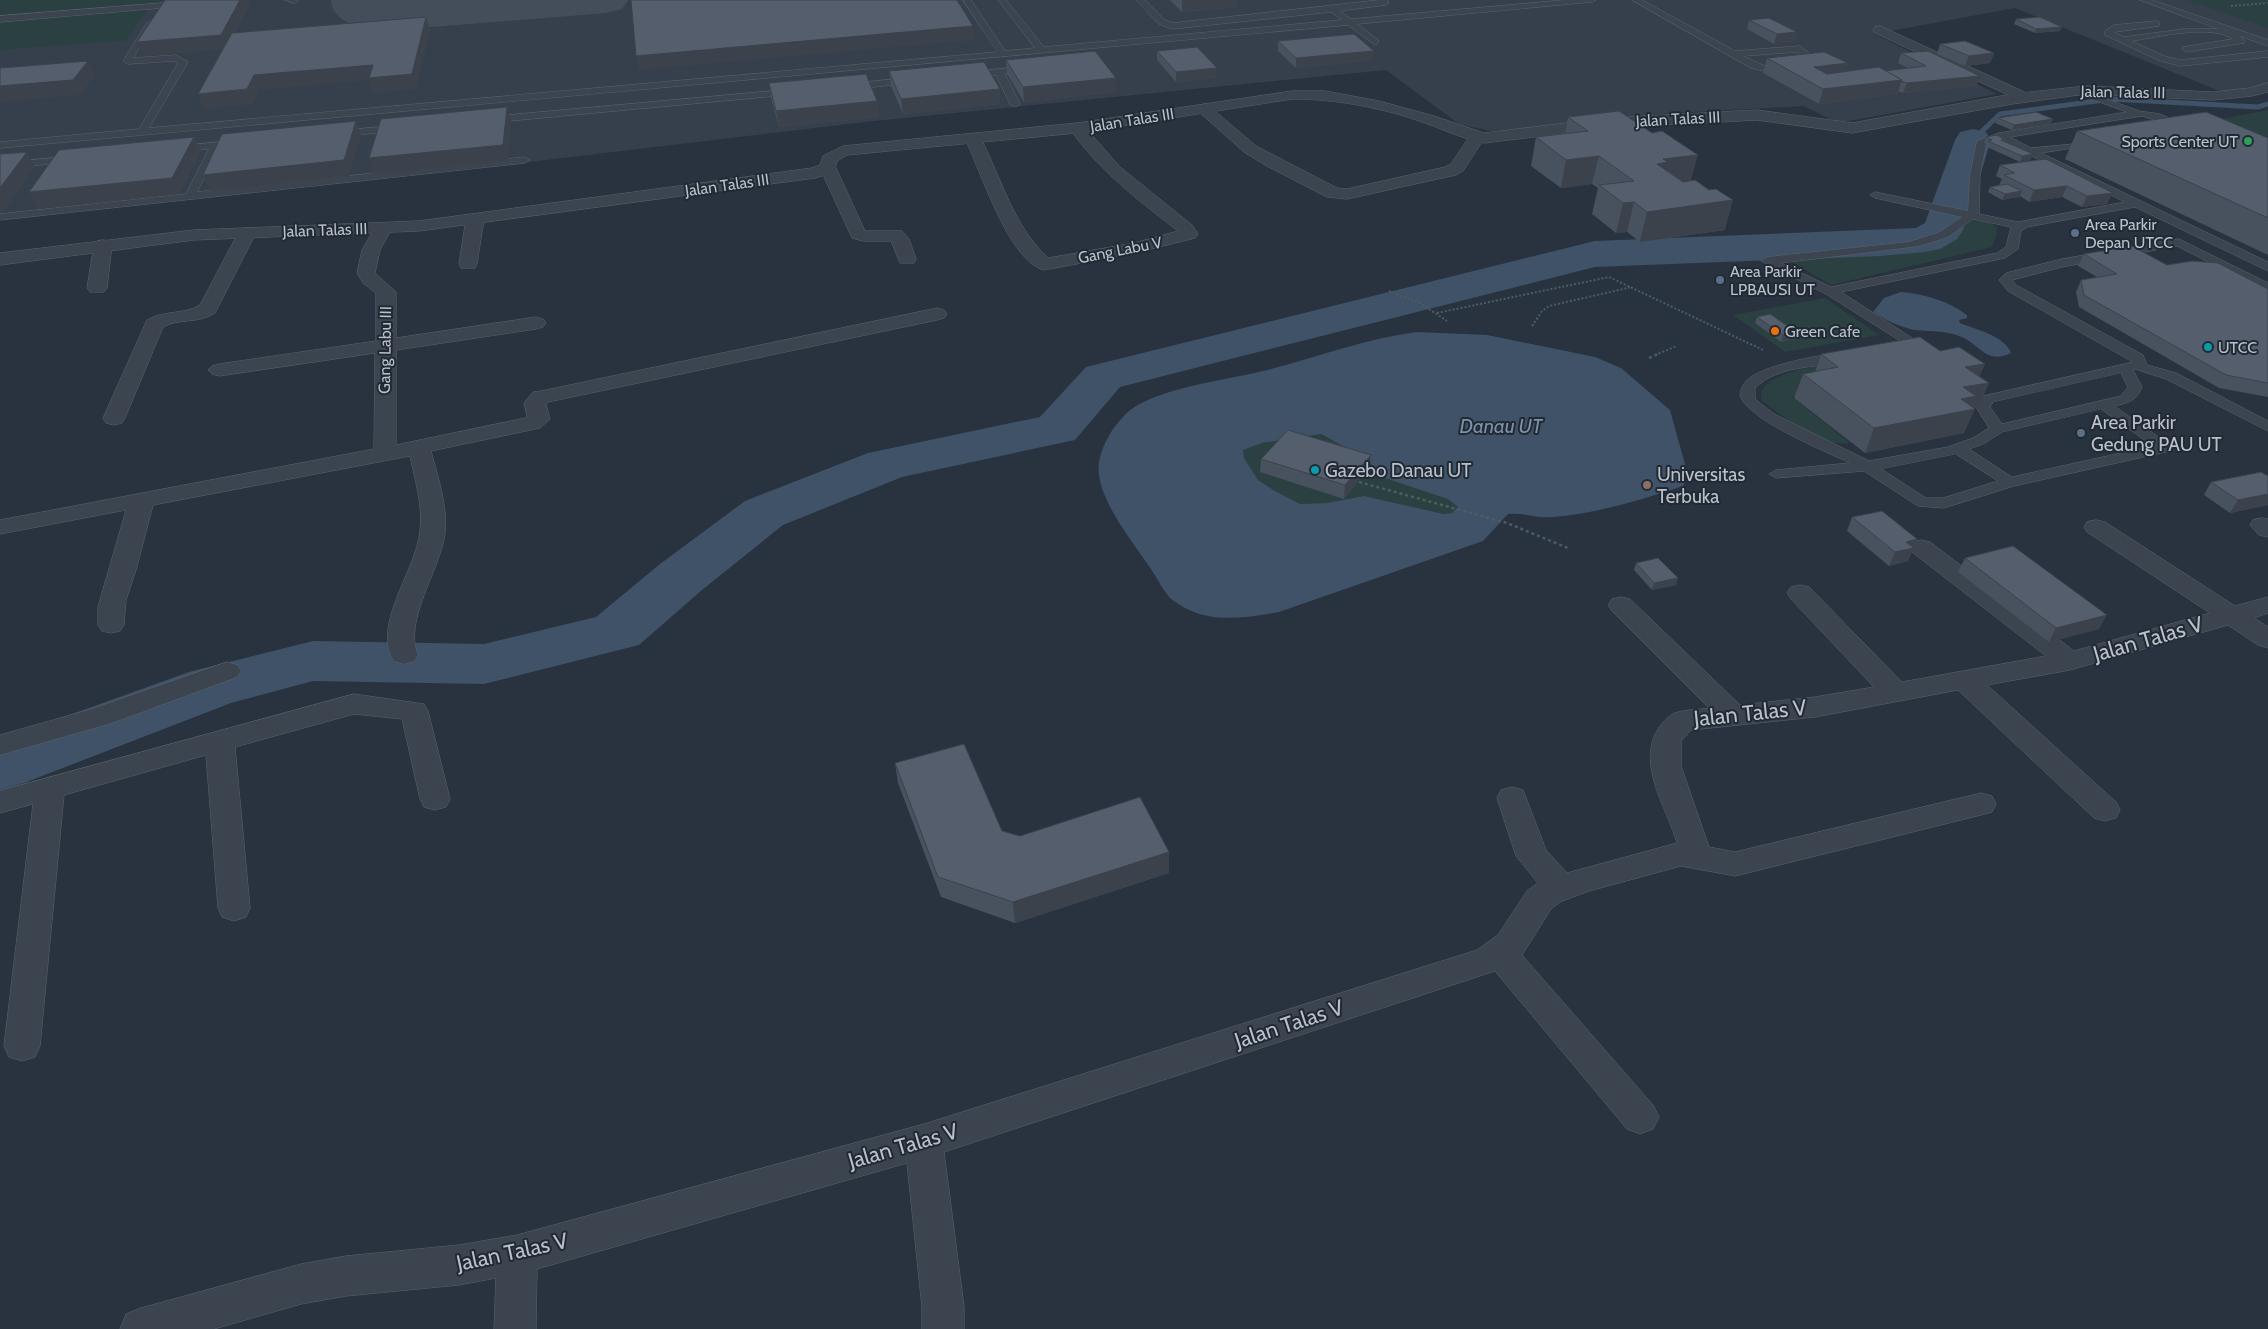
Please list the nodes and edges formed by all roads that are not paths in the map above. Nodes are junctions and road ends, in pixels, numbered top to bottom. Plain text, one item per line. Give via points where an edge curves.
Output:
1 (230, 0) edge
2 (968, 0) edge
3 (1002, 0) edge
4 (1140, 0) edge
5 (1383, 0) edge
6 (1592, 0) edge
7 (1636, 0) edge
8 (2144, 0) edge
9 (172, 5) junction
10 (1333, 10) junction
11 (0, 19) edge
12 (1348, 21) junction
13 (2156, 24) dead end
14 (1880, 30) dead end
15 (2120, 40) junction
16 (1375, 42) dead end
17 (2268, 43) edge
18 (2186, 49) dead end
19 (1042, 51) junction
20 (1003, 54) junction
21 (1735, 54) junction
22 (2268, 54) edge
23 (1045, 68) edge
24 (999, 72) junction
25 (960, 76) edge
26 (921, 80) edge
27 (691, 83) junction
28 (2268, 87) edge
29 (834, 88) edge
30 (804, 91) edge
31 (2077, 91) junction
32 (2024, 98) junction
33 (697, 101) junction
34 (1015, 104) dead end
35 (1204, 109) junction
36 (2138, 113) junction
37 (472, 122) edge
38 (412, 127) edge
39 (1077, 128) junction
40 (2166, 130) edge
41 (142, 132) junction
42 (324, 136) edge
43 (1999, 136) junction
44 (1477, 137) junction
45 (973, 139) junction
46 (246, 143) edge
47 (0, 145) edge
48 (216, 146) junction
49 (2069, 146) dead end
50 (169, 150) edge
51 (2030, 151) junction
52 (83, 158) edge
53 (54, 160) junction
54 (525, 160) dead end
55 (0, 166) edge
56 (828, 168) junction
57 (46, 176) edge
58 (1875, 195) dead end
59 (190, 196) junction
60 (32, 199) edge
61 (2137, 203) junction
62 (23, 214) junction
63 (1973, 214) junction
64 (0, 216) edge
65 (475, 219) junction
66 (2020, 226) junction
67 (384, 228) junction
68 (247, 233) junction
69 (103, 245) junction
70 (0, 258) edge
71 (907, 259) dead end
72 (468, 264) dead end
73 (2268, 269) edge
74 (2243, 274) junction
75 (97, 288) dead end
76 (2268, 288) edge
77 (1830, 291) junction
78 (937, 314) dead end
79 (536, 323) dead end
80 (384, 344) junction
81 (1915, 347) junction
82 (1896, 350) edge
83 (1850, 356) edge
84 (1939, 362) edge
85 (2132, 367) junction
86 (219, 370) dead end
87 (1980, 387) dead end
88 (1996, 397) junction
89 (2104, 405) junction
90 (114, 418) dead end
91 (2268, 427) edge
92 (1997, 429) junction
93 (419, 447) junction
94 (1960, 450) junction
95 (385, 454) junction
96 (1868, 466) junction
97 (1776, 474) dead end
98 (2010, 482) junction
99 (143, 500) junction
100 (0, 527) edge
101 (2096, 527) dead end
102 (1921, 547) dead end
103 (1800, 593) dead end
104 (1621, 605) dead end
105 (2268, 605) edge
106 (2233, 615) junction
107 (111, 625) dead end
108 (2268, 639) edge
109 (404, 655) dead end
110 (2070, 661) junction
111 (227, 671) dead end
112 (1965, 681) junction
113 (1896, 693) junction
114 (1732, 714) junction
115 (220, 741) junction
116 (0, 745) edge
117 (50, 788) junction
118 (1512, 798) dead end
119 (435, 799) dead end
120 (0, 802) edge
121 (1981, 804) dead end
122 (2105, 810) dead end
123 (1681, 854) junction
124 (1561, 887) junction
125 (234, 908) dead end
126 (1500, 953) junction
127 (22, 1046) dead end
128 (1640, 1117) dead end
129 (924, 1141) junction
130 (517, 1255) junction
131 (142, 1329) edge
132 (515, 1329) edge
133 (943, 1329) edge

1 - 9 lane
2 - 20 lane
3 - 19 lane
4 - 10 lane via 1162,22 1172,26
5 - 10 lane via 1385,3
6 - 12 lane
7 - 21 lane
8 - 17 lane
9 - 11 lane
9 - 41 lane via 159,11 128,59 128,62 135,62 176,58 183,62
10 - 12 lane
12 - 16 lane
12 - 19 lane
13 - 15 lane via 2108,30 2108,35
14 - 32 street
15 - 18 lane via 2203,30 2228,34 2241,41
15 - 22 lane via 2161,58 2189,64
19 - 20 lane
20 - 27 lane
21 - 21 lane via 1765,69 1822,65 1800,49
23 - 24 lane
24 - 25 lane
24 - 34 lane
26 - 29 lane
27 - 33 lane
27 - 41 lane
28 - 31 street, Jalan Talas III via 2226,96
30 - 33 lane
31 - 32 street, Jalan Talas III
31 - 36 lane
32 - 44 street, Jalan Talas III via 1852,128 1757,115 1608,123
33 - 37 lane
35 - 39 street, Jalan Talas III
35 - 44 street, Jalan Talas III via 1292,95 1320,94 1422,117
35 - 44 street via 1260,156 1338,194 1450,171 1457,167
36 - 40 lane via 2189,128
36 - 43 lane
38 - 42 lane
39 - 45 street, Jalan Talas III
39 - 45 street, Gang Labu V via 1105,165 1186,229 1188,234 1135,248 1044,264 1019,236
41 - 47 lane
43 - 51 lane
43 - 63 lane via 1981,143
45 - 56 street, Jalan Talas III via 843,152 829,159
46 - 48 lane
48 - 50 lane
48 - 59 lane
49 - 51 lane
51 - 61 lane
52 - 53 lane
53 - 55 lane
53 - 57 lane
54 - 59 lane
56 - 65 street, Jalan Talas III
56 - 71 street via 858,234 896,235
58 - 63 lane
59 - 62 lane
60 - 62 lane
61 - 66 lane
61 - 73 lane
62 - 64 lane
63 - 66 lane
63 - 77 lane via 1948,234 1930,241 1767,261
65 - 67 street, Jalan Talas III
65 - 72 street
66 - 77 lane via 2015,230 2012,249 2006,254
67 - 68 street, Jalan Talas III
67 - 80 street, Gang Labu III via 371,250 366,273 386,292
68 - 69 street, Jalan Talas III
68 - 90 street via 205,311 154,324
69 - 70 street, Jalan Talas III
69 - 75 street
73 - 74 lane
74 - 76 lane
74 - 85 lane via 2179,242 2062,263 2005,280 2012,288 2142,362
77 - 81 lane
78 - 93 street via 541,397 535,402 538,419 535,422
79 - 80 street
80 - 86 street
80 - 95 street, Gang Labu III
81 - 82 lane
81 - 84 lane
83 - 96 lane via 1759,376 1747,388 1747,398 1755,407 1790,429
85 - 88 lane
85 - 89 lane via 2133,394
85 - 91 lane via 2170,376
87 - 88 lane
88 - 92 lane via 1983,404
89 - 92 lane
89 - 98 lane via 2165,448
92 - 94 lane
93 - 95 street
93 - 109 street via 433,518 423,568 400,633 399,642
94 - 96 lane
94 - 98 lane
95 - 99 street
96 - 97 lane
96 - 98 lane via 1914,499 1929,504 1944,503
99 - 100 street
99 - 107 street via 137,512 126,562 111,601
101 - 106 street
102 - 110 street
103 - 113 street
104 - 114 street
105 - 106 street, Jalan Talas V
106 - 108 street
106 - 110 street, Jalan Talas V
110 - 112 street, Jalan Talas V
111 - 116 street via 102,716
112 - 113 street, Jalan Talas V
112 - 122 street
113 - 114 street, Jalan Talas V via 1815,707
114 - 123 street, Jalan Talas V via 1683,721 1673,728 1665,744 1663,760 1693,842 1693,848
115 - 117 street
115 - 119 street via 354,704 414,711
115 - 125 street
117 - 120 street
117 - 127 street
118 - 124 street via 1532,856
121 - 123 street via 1735,864
123 - 124 street, Jalan Talas V
124 - 126 street, Jalan Talas V via 1539,900 1513,940
126 - 128 street
126 - 129 street, Jalan Talas V via 1488,960
129 - 130 street, Jalan Talas V
129 - 133 street
130 - 131 street, Jalan Talas V via 302,1284
130 - 132 street

